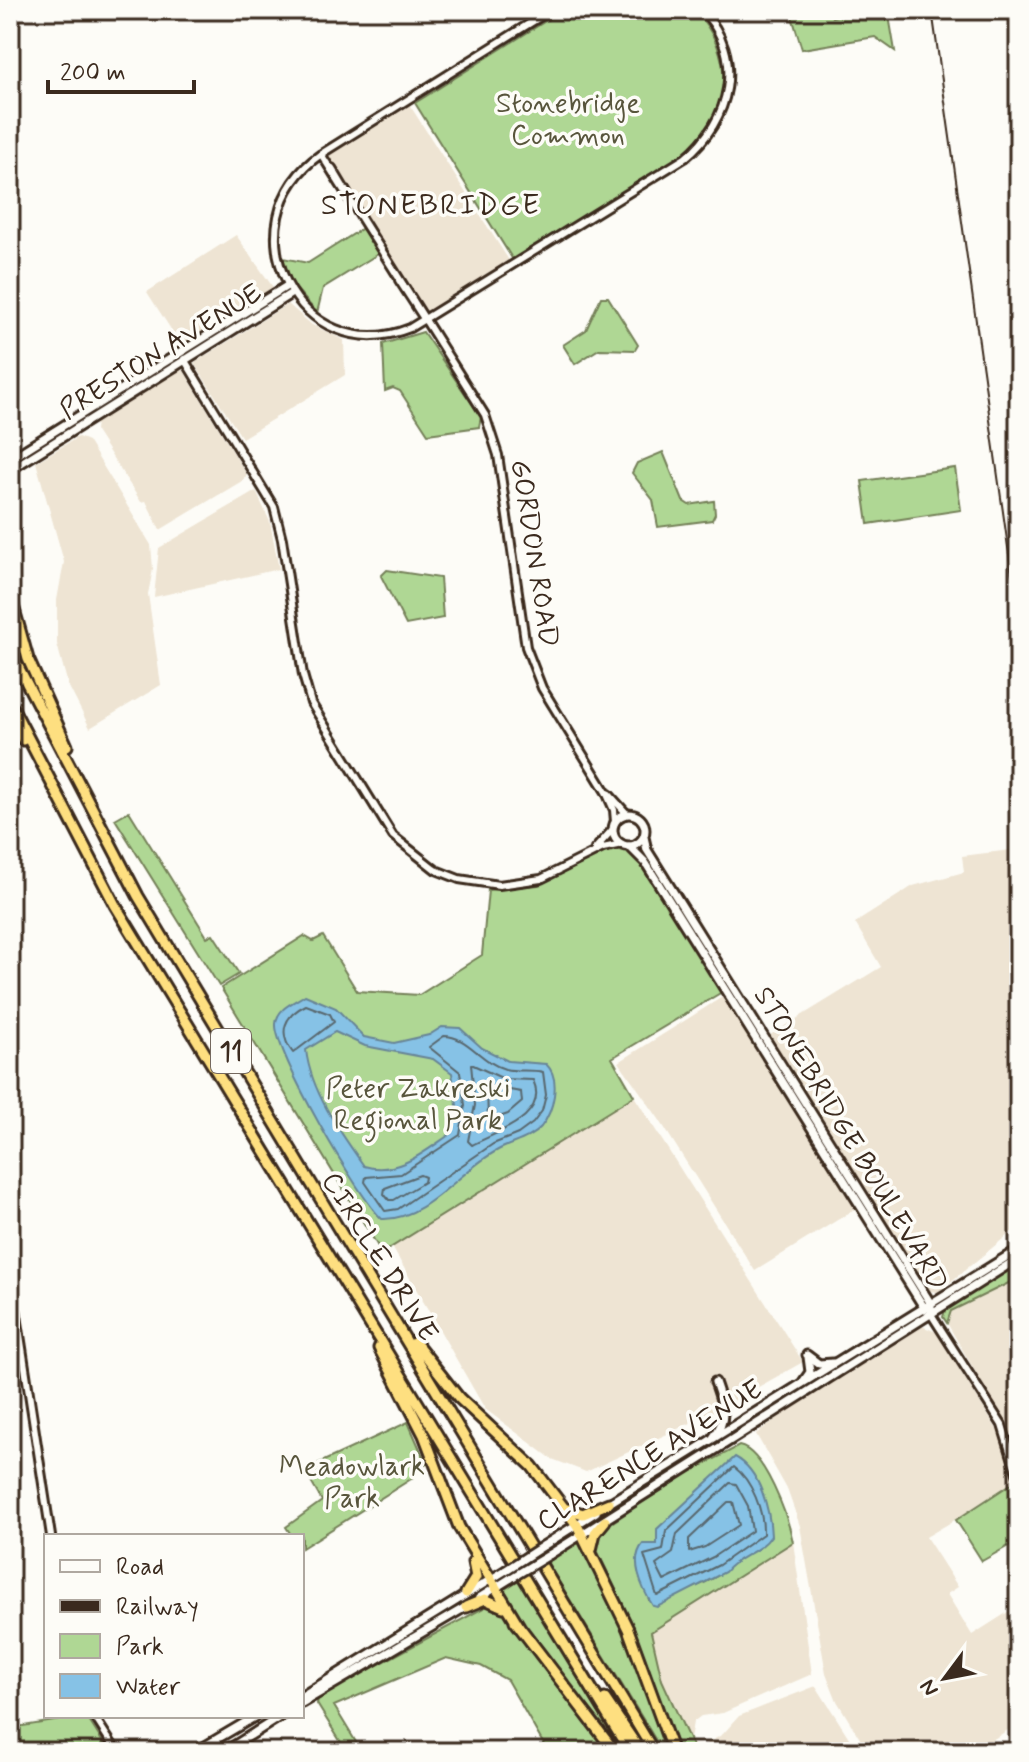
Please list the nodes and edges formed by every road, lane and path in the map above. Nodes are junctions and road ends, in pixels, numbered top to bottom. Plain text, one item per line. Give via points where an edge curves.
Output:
1 (551, 10) edge
2 (702, 10) edge
3 (321, 154) junction
4 (290, 290) junction
5 (425, 320) junction
6 (184, 359) junction
7 (10, 459) edge
8 (10, 470) edge
9 (10, 595) edge
10 (10, 651) edge
11 (10, 703) edge
12 (10, 719) edge
13 (606, 792) junction
14 (627, 814) junction
15 (614, 826) junction
16 (644, 837) junction
17 (625, 845) junction
18 (113, 847) junction
19 (590, 854) junction
20 (94, 862) junction
21 (1019, 1249) edge
22 (353, 1253) junction
23 (1019, 1258) edge
24 (10, 1288) edge
25 (928, 1309) junction
26 (369, 1322) junction
27 (839, 1362) junction
28 (715, 1382) dead end
29 (801, 1386) junction
30 (710, 1442) junction
31 (1019, 1480) edge
32 (609, 1503) junction
33 (562, 1504) junction
34 (605, 1521) junction
35 (579, 1530) junction
36 (51, 1534) edge
37 (468, 1543) junction
38 (591, 1550) junction
39 (491, 1585) junction
40 (466, 1593) junction
41 (466, 1607) junction
42 (519, 1626) junction
43 (573, 1654) junction
44 (304, 1695) edge
45 (304, 1702) edge
46 (95, 1718) edge
47 (253, 1718) edge
48 (278, 1718) edge
49 (117, 1752) edge
50 (195, 1752) edge
51 (224, 1752) edge
52 (615, 1752) edge
53 (630, 1752) edge
54 (641, 1752) edge
55 (654, 1752) edge
56 (673, 1752) edge

1 - 3 street
2 - 5 street via 720,36 729,83 723,114 705,141 679,163
3 - 4 street via 296,176 280,206 276,249
3 - 5 street, GORDON ROAD
4 - 5 street via 326,323 358,335 391,335
4 - 6 main road, PRESTON AVENUE
4 - 7 main road, PRESTON AVENUE
5 - 13 street, GORDON ROAD via 485,415 494,441 521,621 534,669
6 - 8 main road, PRESTON AVENUE
6 - 19 street via 274,507 311,703 393,836 436,870 482,883 541,879
9 - 18 highway via 36,678
10 - 18 highway, CIRCLE DRIVE / 11
11 - 20 highway, CIRCLE DRIVE / 11
12 - 20 highway
13 - 14 street, GORDON ROAD
13 - 15 street, GORDON ROAD
14 - 15 main road
14 - 16 main road via 641,818
15 - 17 main road
15 - 19 street
16 - 17 main road
16 - 25 main road, STONEBRIDGE BOULEVARD via 647,850
17 - 19 street
17 - 25 main road, STONEBRIDGE BOULEVARD via 645,862
18 - 22 highway, CIRCLE DRIVE / 11
20 - 26 highway, CIRCLE DRIVE / 11 via 192,1034
21 - 25 main road, CLARENCE AVENUE
22 - 33 highway via 435,1370 532,1466
22 - 55 highway, CIRCLE DRIVE / 11
23 - 25 main road, CLARENCE AVENUE
24 - 36 street
25 - 27 main road, CLARENCE AVENUE
25 - 31 street via 1002,1425
25 - 34 main road, CLARENCE AVENUE
26 - 37 highway
26 - 43 highway, CIRCLE DRIVE / 11
27 - 29 main road, CLARENCE AVENUE
27 - 29 main road via 819,1364 807,1355 810,1372
28 - 30 main road via 725,1420
29 - 30 main road, CLARENCE AVENUE
30 - 32 main road, CLARENCE AVENUE
32 - 33 highway via 583,1514
32 - 35 main road, CLARENCE AVENUE
33 - 35 highway
34 - 35 main road, CLARENCE AVENUE
34 - 38 highway
35 - 38 highway
35 - 39 main road, CLARENCE AVENUE, bridge via 549,1555
35 - 39 main road, CLARENCE AVENUE, bridge via 543,1546
37 - 39 highway
37 - 40 highway via 476,1577
38 - 56 highway via 639,1655
39 - 40 main road, CLARENCE AVENUE
39 - 41 main road, CLARENCE AVENUE
39 - 42 highway
40 - 44 main road, CLARENCE AVENUE
41 - 42 highway via 493,1601
41 - 45 main road, CLARENCE AVENUE
42 - 52 highway
43 - 53 highway, CIRCLE DRIVE / 11
43 - 54 highway, 11
46 - 49 street
47 - 50 main road
48 - 51 main road

